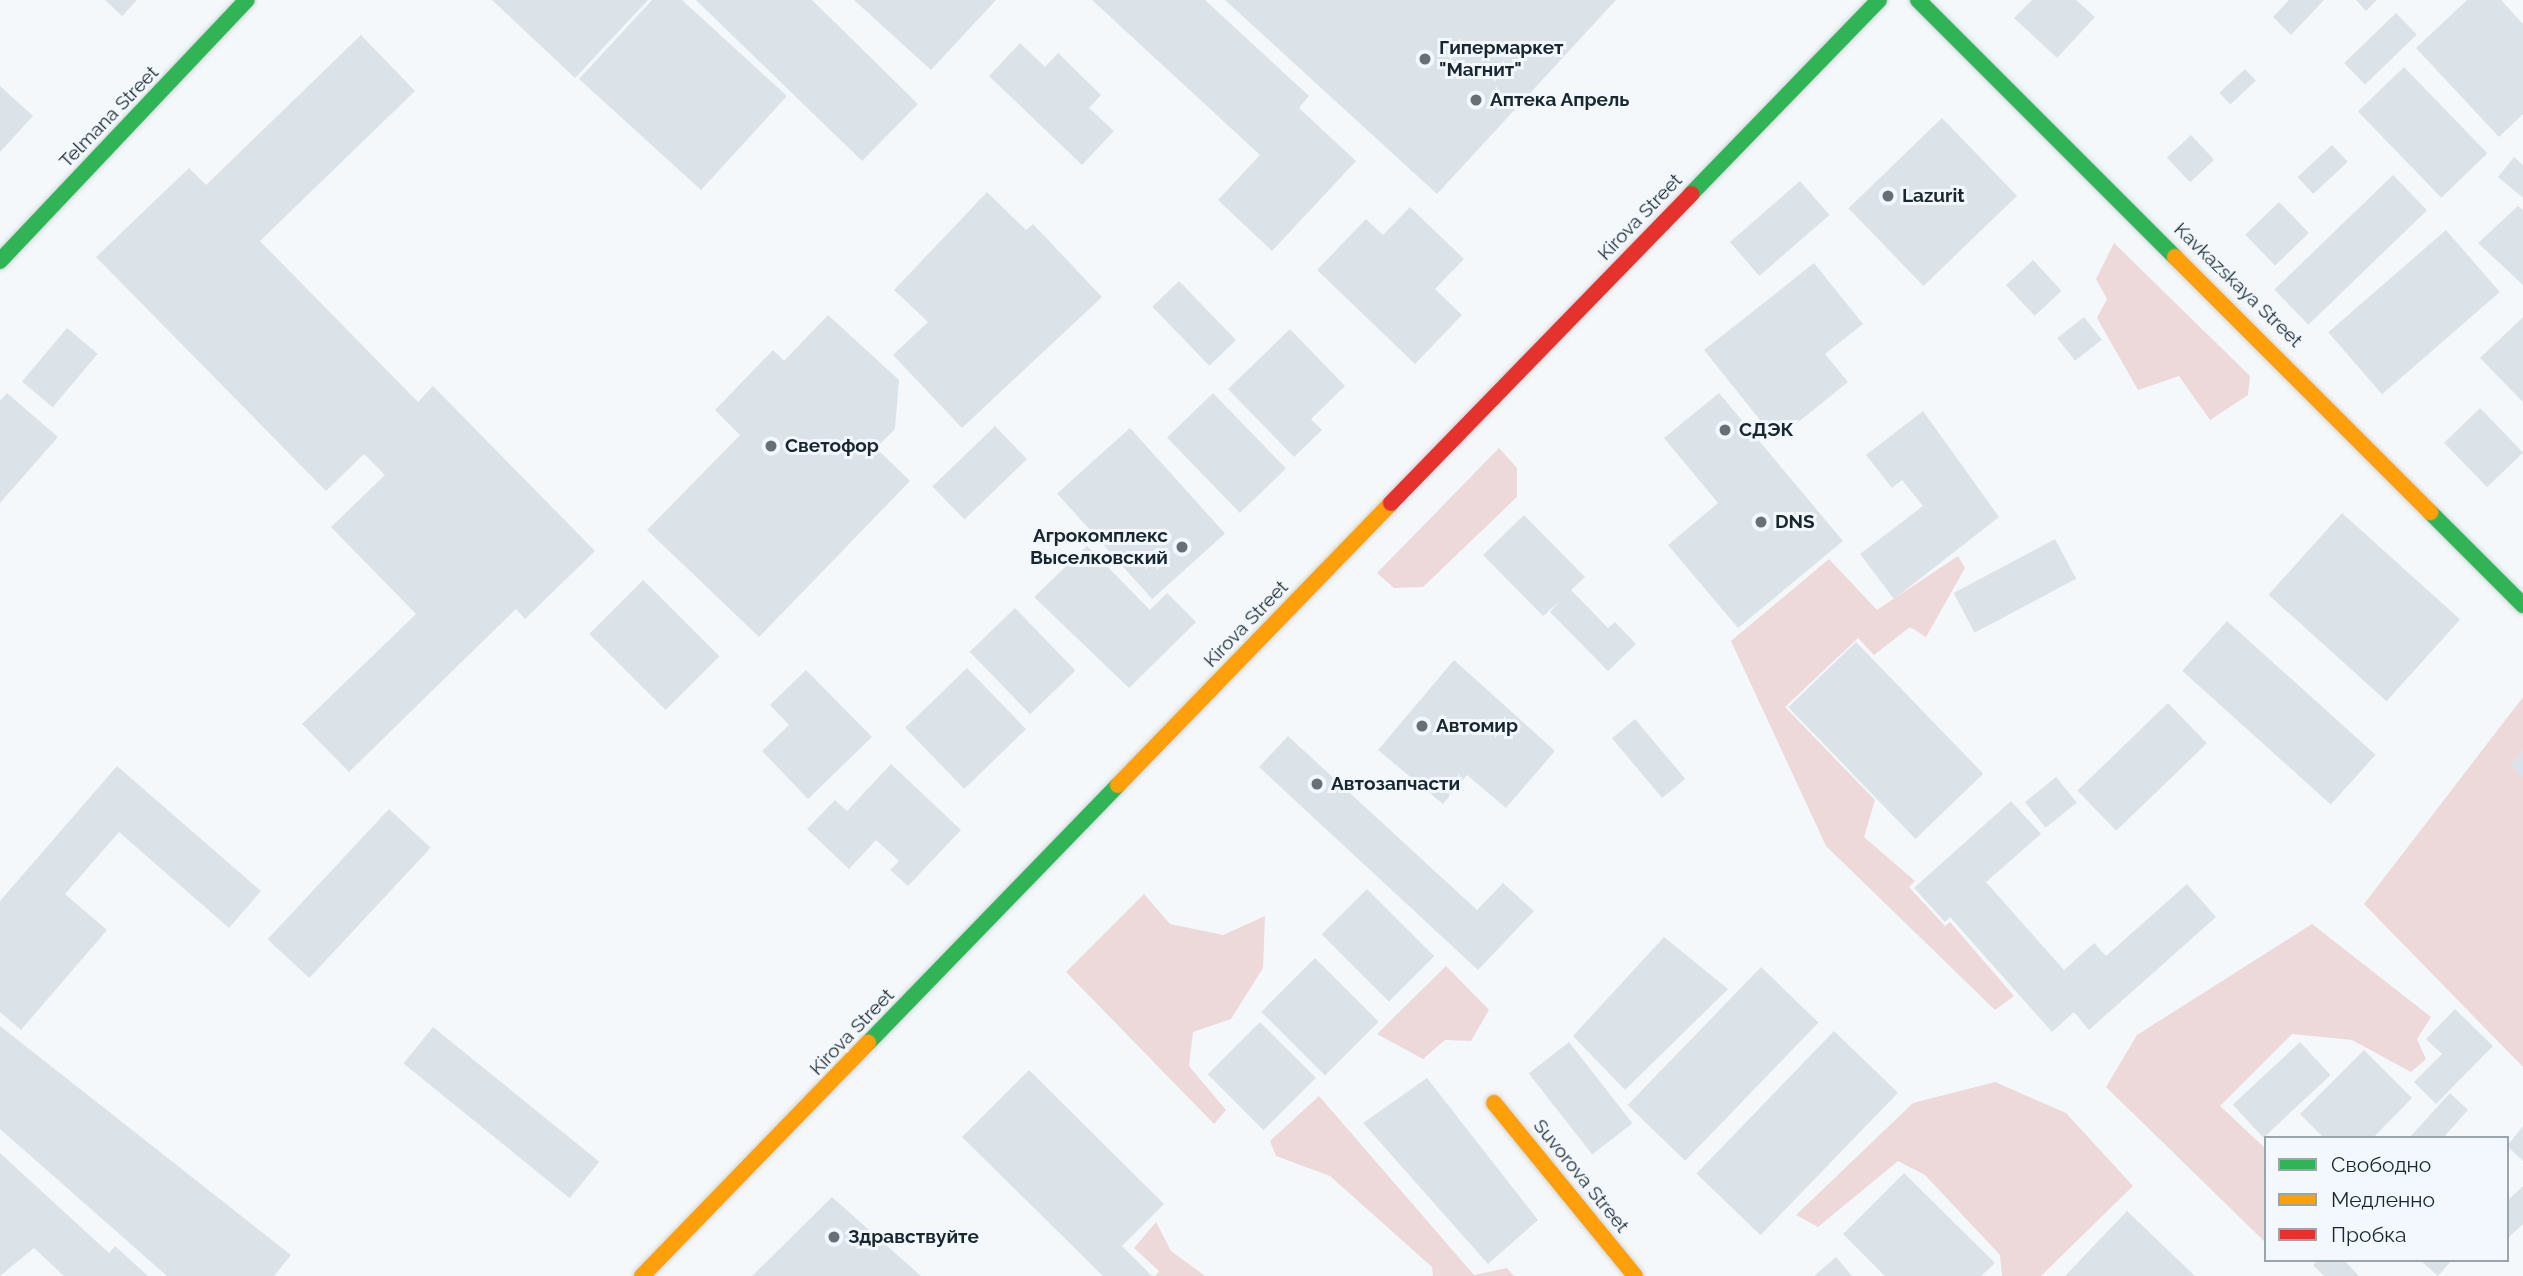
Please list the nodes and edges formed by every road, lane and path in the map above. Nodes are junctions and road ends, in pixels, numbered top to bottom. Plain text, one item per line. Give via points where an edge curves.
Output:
1 (247, 0) edge
2 (1879, 0) edge
3 (1918, 0) edge
4 (0, 261) edge
5 (2523, 605) edge
6 (1494, 1103) dead end
7 (642, 1276) edge
8 (1635, 1276) edge

1 - 4 main road, Telmana Street
2 - 7 main road, Kirova Street
3 - 5 main road, Kavkazskaya Street
6 - 8 main road, Suvorova Street

